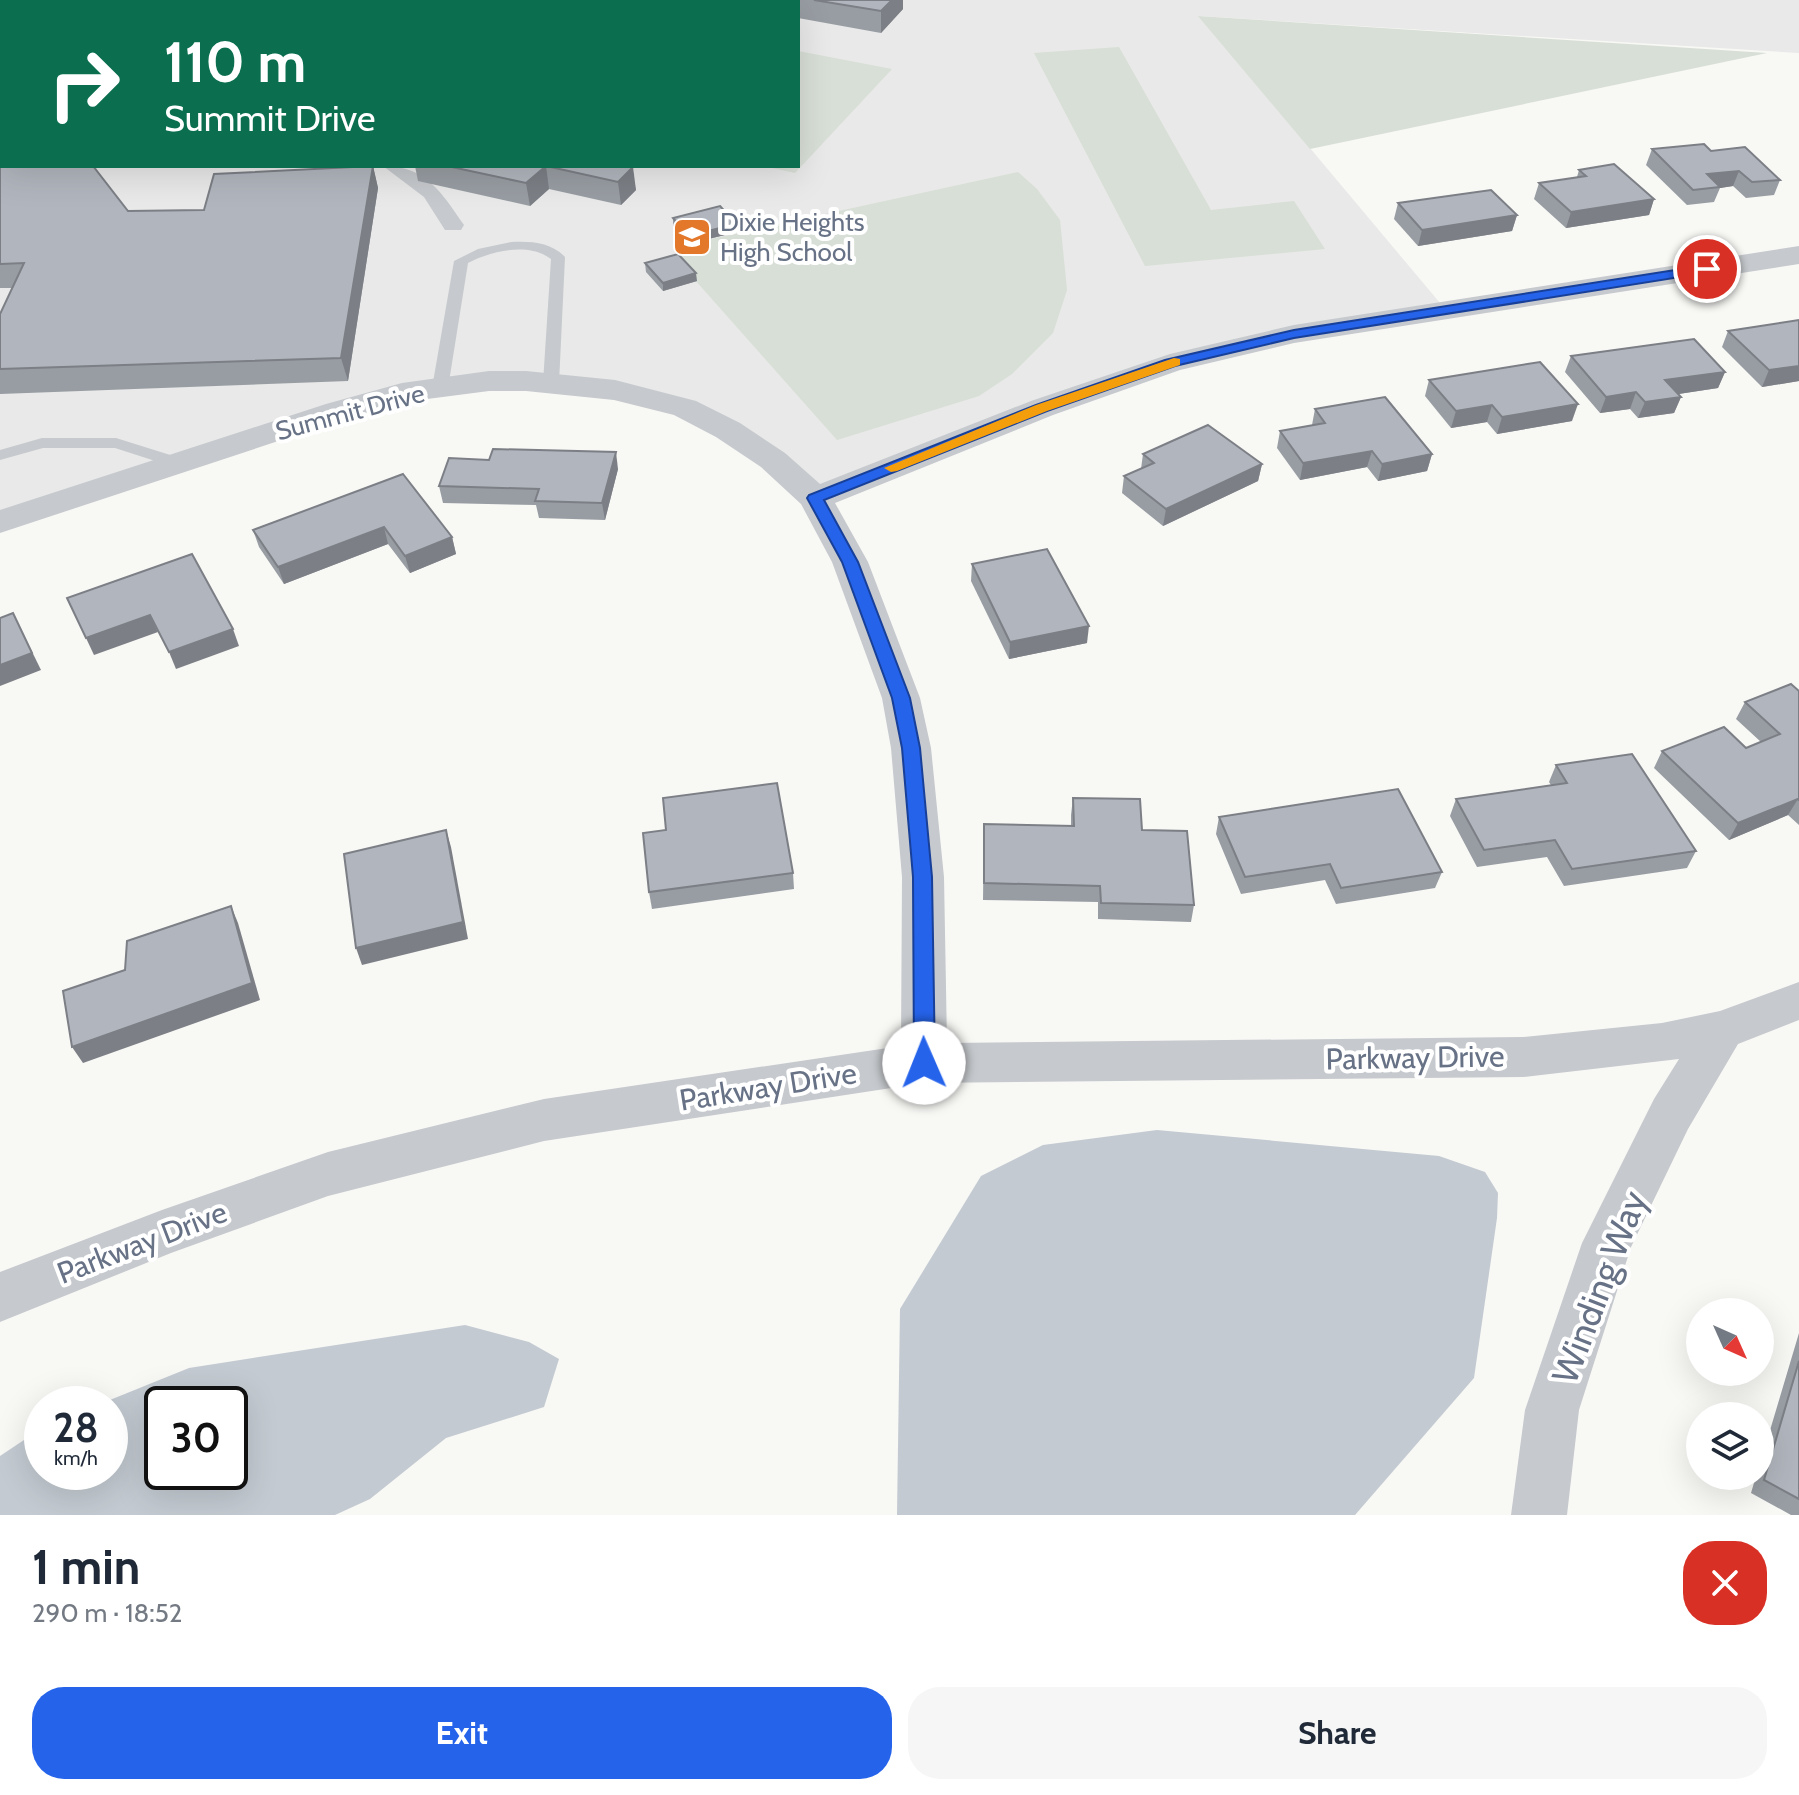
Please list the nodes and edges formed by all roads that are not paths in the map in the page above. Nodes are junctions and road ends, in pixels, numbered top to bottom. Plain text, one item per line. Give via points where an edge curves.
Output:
1 (396, 168) edge
2 (453, 225) dead end
3 (1799, 255) edge
4 (442, 376) junction
5 (551, 383) junction
6 (0, 455) edge
7 (177, 463) junction
8 (815, 498) junction
9 (0, 522) edge
10 (1799, 1001) edge
11 (1722, 1030) junction
12 (924, 1063) junction
13 (0, 1297) edge
14 (1539, 1515) edge

1 - 2 street via 432,193
3 - 8 street via 1324,329 1170,363
4 - 5 street, Summit Drive
4 - 5 lane via 461,261 485,250 540,246 558,257
4 - 7 street, Summit Drive
5 - 8 street, Summit Drive via 615,390 685,408 773,460
6 - 7 lane via 42,443 116,443
7 - 9 street, Summit Drive
8 - 12 street, Summit Drive via 850,562 901,698 911,748 923,877
10 - 11 street, Parkway Drive
11 - 12 street, Parkway Drive via 1662,1043 1523,1057
11 - 14 street, Winding Way via 1671,1114 1607,1243 1552,1410
12 - 13 street, Parkway Drive via 544,1120 328,1174

